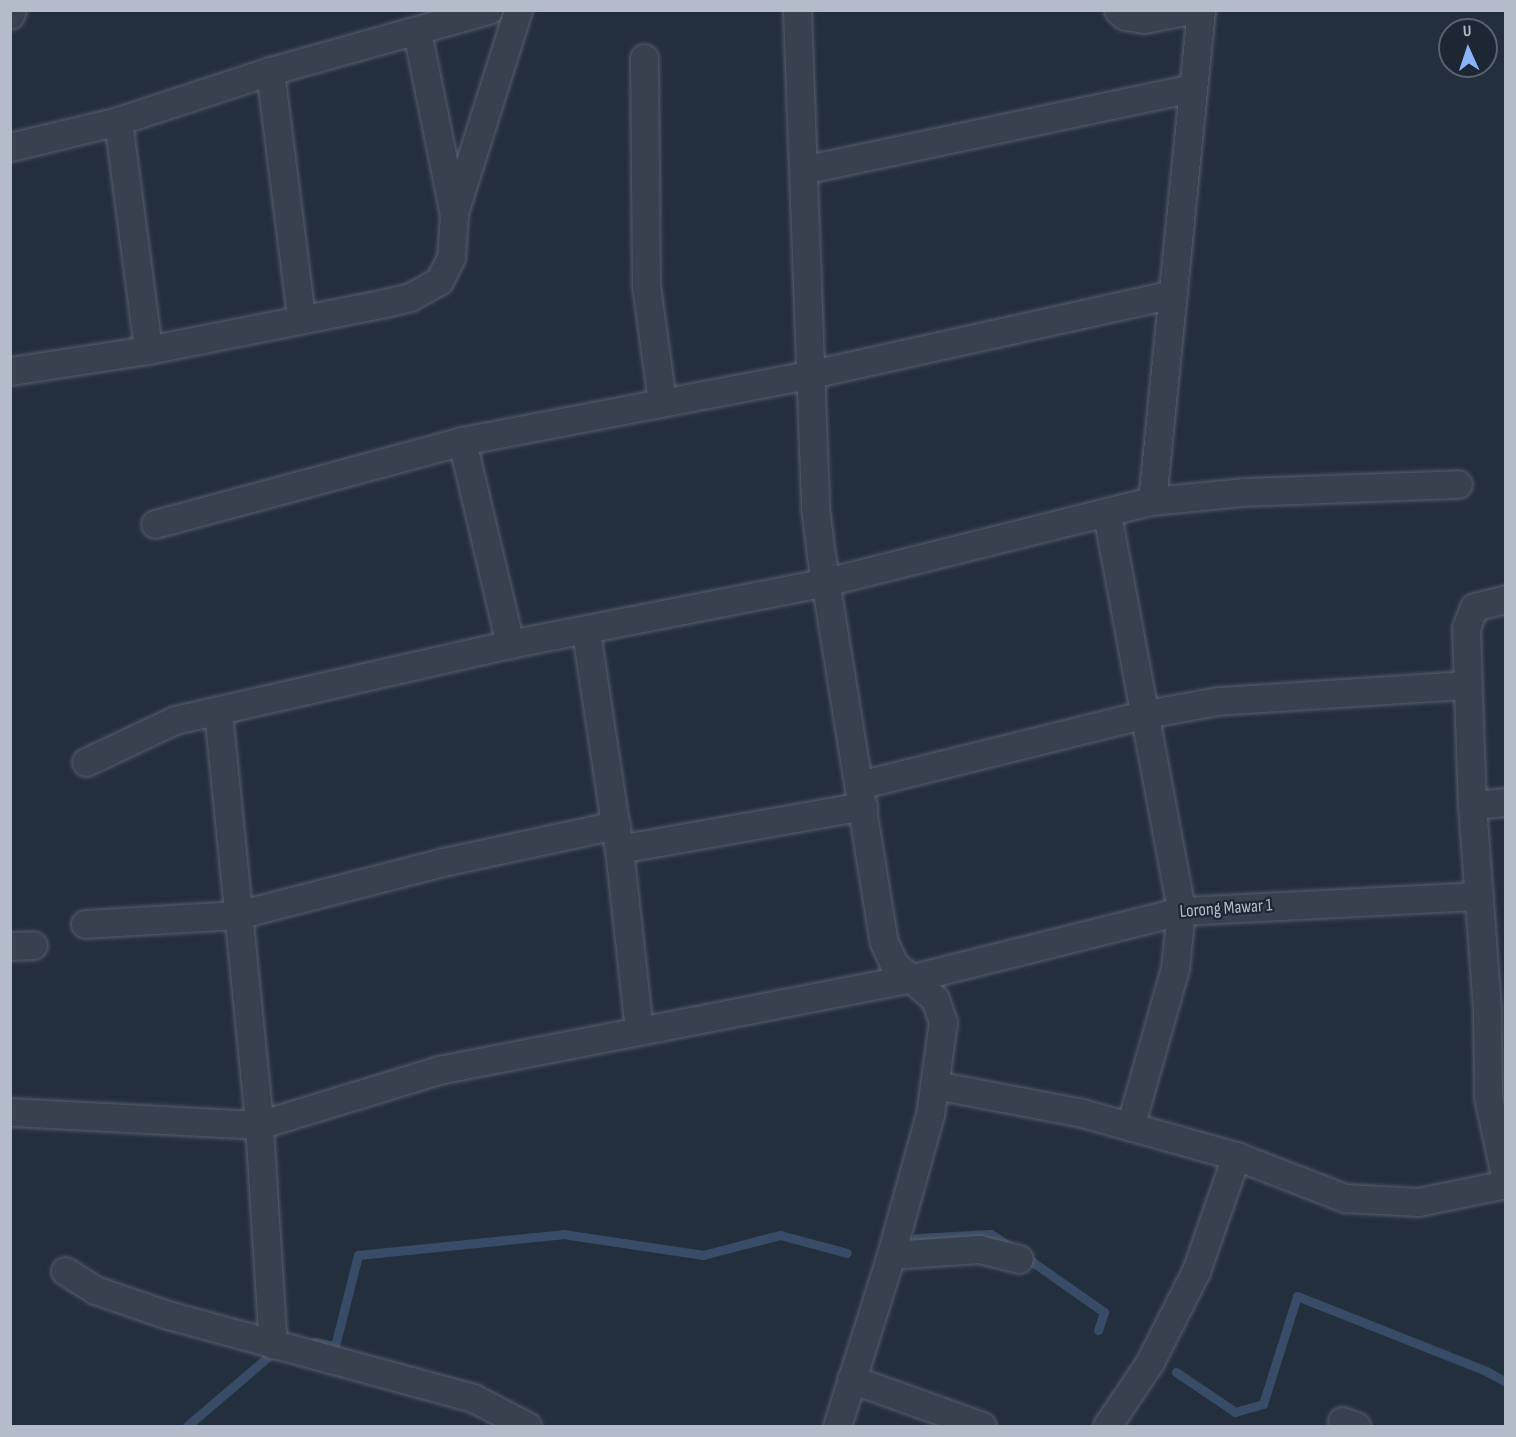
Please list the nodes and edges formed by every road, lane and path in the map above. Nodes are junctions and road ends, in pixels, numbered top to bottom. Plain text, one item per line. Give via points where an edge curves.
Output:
1 (12, 10) edge
2 (518, 10) edge
3 (797, 10) edge
4 (1118, 10) edge
5 (1190, 10) edge
6 (1201, 10) edge
7 (484, 11) edge
8 (10, 15) edge
9 (417, 31) junction
10 (644, 58) dead end
11 (270, 71) junction
12 (1192, 88) junction
13 (118, 121) junction
14 (10, 147) edge
15 (802, 170) junction
16 (454, 215) junction
17 (1172, 294) junction
18 (301, 318) junction
19 (148, 350) junction
20 (10, 370) edge
21 (812, 374) junction
22 (662, 402) junction
23 (462, 441) junction
24 (1458, 484) dead end
25 (1152, 501) junction
26 (1107, 514) junction
27 (155, 524) dead end
28 (826, 582) junction
29 (1506, 599) edge
30 (586, 632) junction
31 (510, 644) junction
32 (1466, 685) junction
33 (218, 711) junction
34 (1146, 714) junction
35 (86, 762) dead end
36 (861, 795) junction
37 (1506, 802) edge
38 (1472, 805) junction
39 (618, 837) junction
40 (1479, 896) junction
41 (1181, 911) junction
42 (237, 915) junction
43 (85, 924) dead end
44 (908, 979) junction
45 (1496, 1008) edge
46 (639, 1030) junction
47 (935, 1085) junction
48 (10, 1112) edge
49 (260, 1125) junction
50 (1130, 1127) junction
51 (1236, 1156) junction
52 (1506, 1180) edge
53 (1506, 1184) edge
54 (891, 1255) junction
55 (1019, 1259) dead end
56 (64, 1271) dead end
57 (273, 1345) junction
58 (850, 1378) junction
59 (527, 1426) edge
60 (837, 1426) edge
61 (982, 1426) edge
62 (1107, 1426) edge

1 - 8 street
2 - 16 street
3 - 15 street
4 - 5 street via 1125,16 1144,19
6 - 12 street
7 - 9 street
9 - 11 street
9 - 16 street
10 - 22 street via 646,285
11 - 13 street
11 - 18 street
12 - 15 street
12 - 17 street
13 - 14 street
13 - 19 street
15 - 21 street
16 - 18 street via 446,271 427,290 410,297
17 - 21 street
17 - 25 street
18 - 19 street
19 - 20 street
21 - 22 street
21 - 28 street via 815,507
22 - 23 street
23 - 27 street
23 - 31 street
24 - 25 street via 1243,492
25 - 26 street
26 - 28 street
26 - 34 street
28 - 30 street
28 - 36 street
29 - 32 street via 1480,604 1470,612
30 - 31 street
30 - 39 street
31 - 33 street
32 - 34 street via 1295,693
32 - 38 street
33 - 35 street via 175,720
33 - 42 street
34 - 36 street
34 - 41 street
36 - 39 street
36 - 44 street via 884,942 894,964
37 - 38 street
38 - 40 street
39 - 42 street via 442,862
39 - 46 street
40 - 41 street, Lorong Mawar 1
40 - 45 street
41 - 44 street, Lorong Mawar 1
41 - 50 street via 1175,968
42 - 43 street
42 - 49 street
44 - 46 street, Lorong Mawar 1
44 - 47 street via 936,999 940,1008 942,1029
45 - 52 street via 1488,1098 1498,1160
46 - 49 street, Lorong Mawar 1 via 439,1070
47 - 50 street via 1082,1113
47 - 54 street
48 - 49 street
49 - 57 street
50 - 51 street
51 - 53 street via 1345,1198 1382,1203 1463,1195
51 - 62 street via 1196,1271 1150,1362
54 - 55 street via 979,1249
54 - 58 street
56 - 57 street via 95,1290
57 - 59 street via 473,1398
58 - 60 street
58 - 61 street

